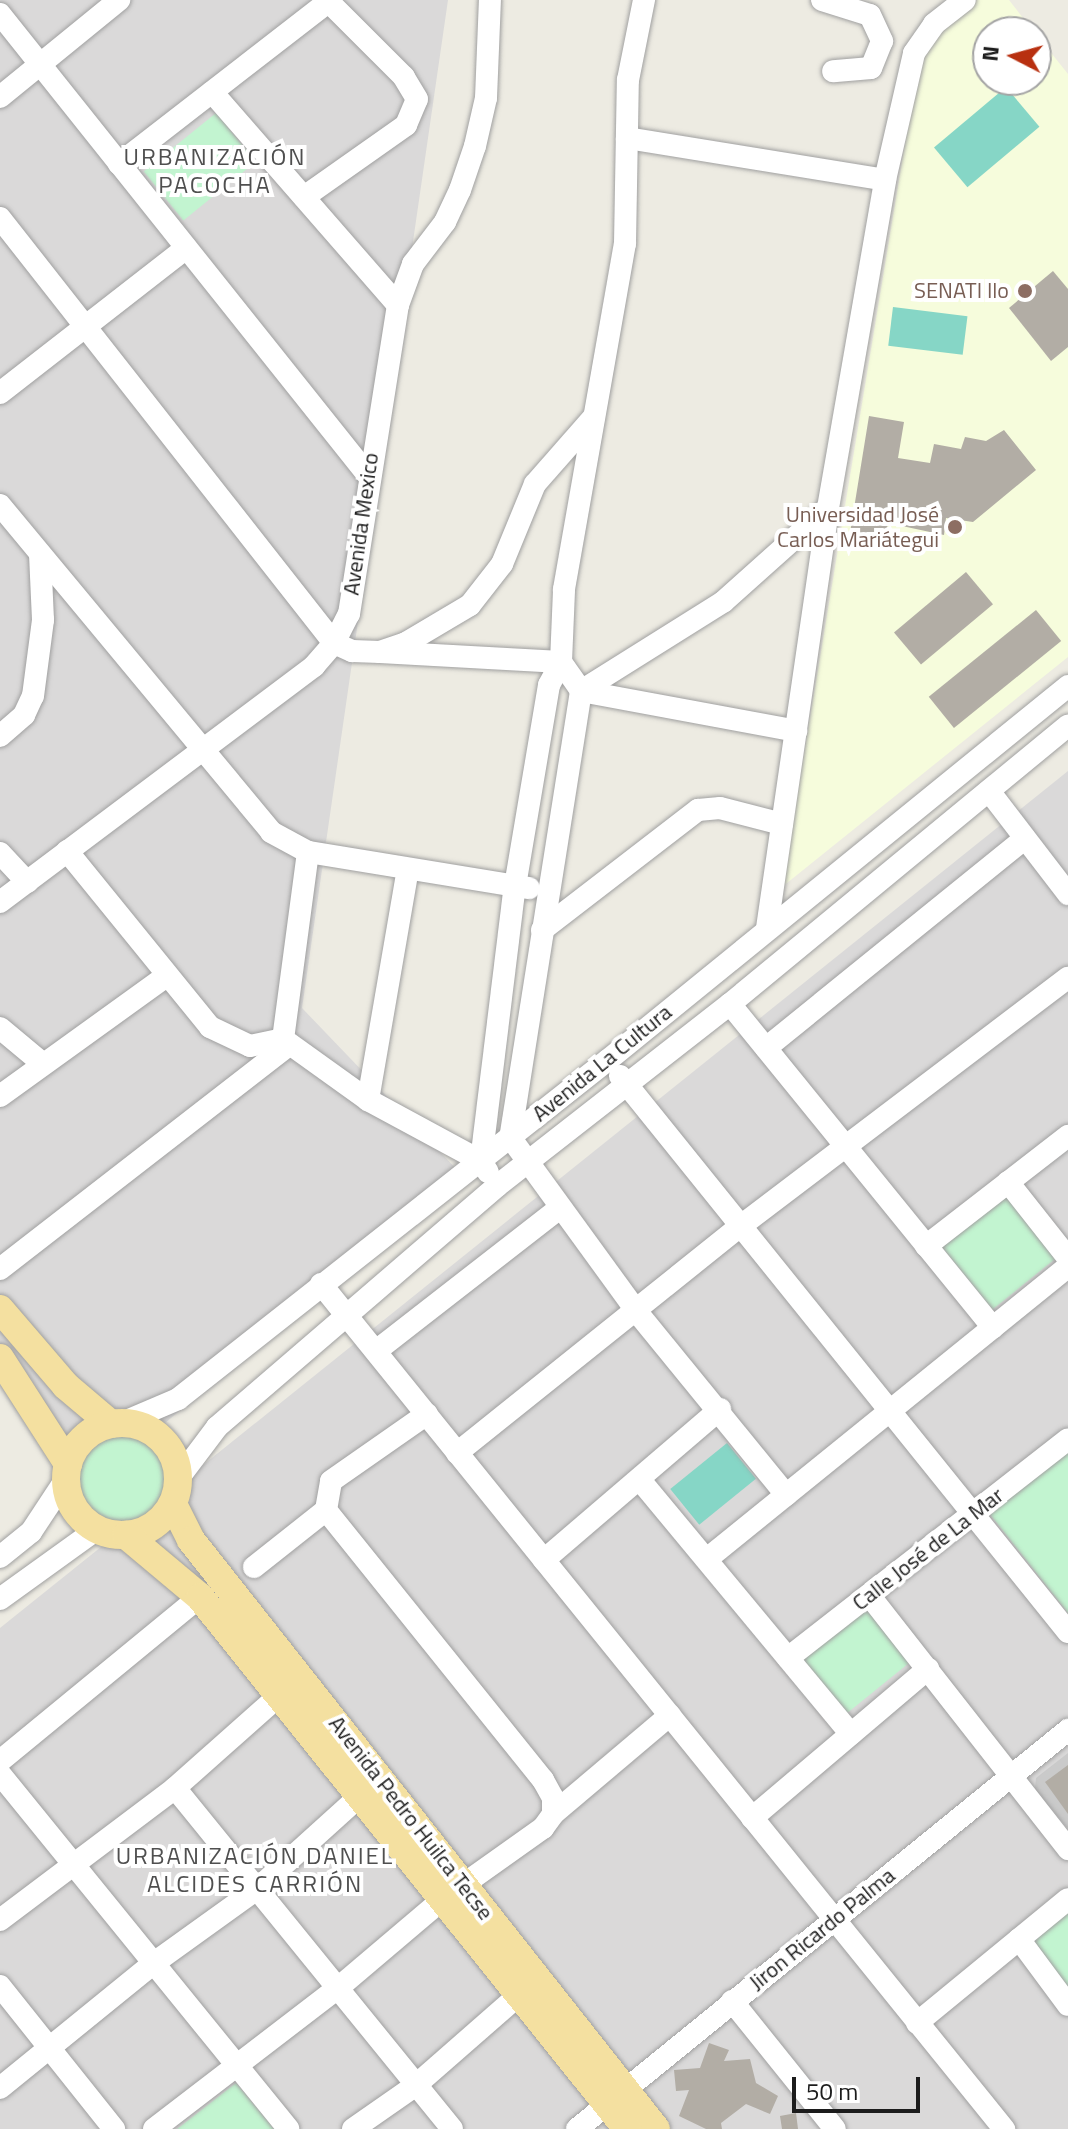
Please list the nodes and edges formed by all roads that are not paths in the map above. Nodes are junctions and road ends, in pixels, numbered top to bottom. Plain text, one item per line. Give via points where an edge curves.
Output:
1 (119, 0) edge
2 (490, 0) edge
3 (644, 0) edge
4 (822, 0) edge
5 (965, 0) edge
6 (328, 1) edge
7 (0, 14) edge
8 (40, 63) junction
9 (833, 71) dead end
10 (212, 92) junction
11 (0, 97) edge
12 (627, 138) junction
13 (119, 164) junction
14 (885, 180) junction
15 (304, 197) junction
16 (0, 218) edge
17 (186, 248) junction
18 (398, 305) junction
19 (86, 327) junction
20 (0, 393) edge
21 (593, 418) junction
22 (367, 474) junction
23 (0, 505) edge
24 (828, 508) junction
25 (40, 554) junction
26 (334, 643) junction
27 (380, 652) junction
28 (561, 662) junction
29 (1068, 686) edge
30 (581, 691) junction
31 (1068, 725) edge
32 (796, 731) junction
33 (0, 736) edge
34 (199, 750) junction
35 (989, 791) junction
36 (782, 824) junction
37 (1025, 838) junction
38 (67, 851) junction
39 (308, 852) junction
40 (0, 853) edge
41 (408, 869) junction
42 (27, 882) junction
43 (515, 886) junction
44 (548, 891) junction
45 (1068, 894) edge
46 (0, 902) edge
47 (767, 928) junction
48 (542, 930) junction
49 (165, 977) junction
50 (1068, 978) edge
51 (730, 1004) junction
52 (0, 1028) edge
53 (285, 1043) junction
54 (766, 1048) junction
55 (608, 1060) junction
56 (42, 1063) junction
57 (627, 1085) junction
58 (0, 1096) edge
59 (368, 1100) junction
60 (1068, 1136) edge
61 (510, 1137) junction
62 (846, 1145) junction
63 (481, 1161) junction
64 (526, 1165) junction
65 (1008, 1182) junction
66 (497, 1186) junction
67 (560, 1208) junction
68 (742, 1225) junction
69 (926, 1246) junction
70 (1068, 1258) edge
71 (1068, 1267) edge
72 (0, 1269) edge
73 (321, 1284) junction
74 (0, 1309) edge
75 (637, 1312) junction
76 (347, 1315) junction
77 (993, 1328) junction
78 (376, 1351) junction
79 (0, 1358) edge
80 (720, 1409) junction
81 (891, 1410) junction
82 (427, 1414) junction
83 (118, 1423) junction
84 (1068, 1439) edge
85 (457, 1453) junction
86 (67, 1472) junction
87 (640, 1480) junction
88 (176, 1491) junction
89 (786, 1495) junction
90 (326, 1510) junction
91 (976, 1512) junction
92 (97, 1529) junction
93 (126, 1535) junction
94 (0, 1557) edge
95 (707, 1559) junction
96 (544, 1560) junction
97 (254, 1567) dead end
98 (869, 1595) junction
99 (200, 1597) junction
100 (0, 1599) edge
101 (1068, 1632) edge
102 (788, 1658) junction
103 (928, 1669) junction
104 (290, 1686) junction
105 (670, 1715) junction
106 (1068, 1730) edge
107 (851, 1734) junction
108 (0, 1761) edge
109 (0, 1774) edge
110 (1011, 1776) junction
111 (175, 1788) junction
112 (360, 1796) junction
113 (553, 1814) junction
114 (752, 1818) junction
115 (1068, 1849) edge
116 (72, 1862) junction
117 (257, 1889) junction
118 (453, 1891) junction
119 (1068, 1899) edge
120 (836, 1919) junction
121 (0, 1920) edge
122 (1019, 1939) junction
123 (154, 1963) junction
124 (0, 1986) edge
125 (338, 1988) junction
126 (520, 1994) junction
127 (732, 2001) junction
128 (1068, 2005) edge
129 (917, 2023) junction
130 (49, 2048) junction
131 (235, 2063) junction
132 (416, 2085) junction
133 (0, 2088) edge
134 (616, 2098) junction
135 (114, 2129) edge
136 (154, 2129) edge
137 (288, 2129) edge
138 (353, 2129) edge
139 (452, 2129) edge
140 (577, 2129) edge
141 (627, 2129) edge
142 (656, 2129) edge
143 (835, 2129) edge
144 (1004, 2129) edge

1 - 8 street
2 - 18 street, Avenida Mexico via 486,98 475,146 445,222 413,264
3 - 12 street via 628,80
4 - 9 street via 870,15 882,41 871,68
5 - 14 street via 934,24 914,53
6 - 10 street
6 - 15 street via 404,77 417,99 406,125
7 - 8 street
8 - 11 street
8 - 13 street
10 - 13 street
10 - 15 street
12 - 14 street
12 - 21 street via 625,244
13 - 17 street
14 - 24 street
15 - 18 street
16 - 19 street
17 - 19 street
17 - 22 street
18 - 22 street, Avenida Mexico
19 - 20 street
19 - 26 street
21 - 27 street via 535,484 502,564 470,605 437,627
21 - 28 street via 564,589
22 - 26 street, Avenida Mexico via 349,614
23 - 25 street
24 - 30 street via 723,602
24 - 32 street
25 - 33 street via 43,620 33,696 24,715
25 - 34 street
26 - 27 street via 352,651
26 - 34 street, Avenida Mexico via 314,666
27 - 28 street
28 - 30 street
28 - 43 street via 549,685
29 - 47 street, Avenida La Cultura
30 - 32 street
30 - 44 street
31 - 35 street, Avenida La Cultura
32 - 36 street
34 - 38 street, Avenida Mexico
34 - 39 street via 271,832
35 - 37 street
35 - 51 street, Avenida La Cultura
36 - 47 street
36 - 48 street via 720,808 698,810
37 - 45 street
37 - 54 street
38 - 42 street, Avenida Mexico
38 - 49 street
39 - 41 street
39 - 53 street via 280,1030
40 - 42 street
41 - 43 street
41 - 59 street
42 - 46 street, Avenida Mexico
43 - 44 street
43 - 63 street
44 - 48 street
47 - 55 street, Avenida La Cultura
48 - 61 street
49 - 53 street via 190,1009 233,1040 250,1046
49 - 56 street
50 - 62 street
51 - 54 street
51 - 57 street, Avenida La Cultura
52 - 56 street
53 - 59 street
53 - 72 street
54 - 62 street
55 - 57 street
55 - 61 street, Avenida La Cultura
56 - 58 street
57 - 64 street, Avenida La Cultura
57 - 68 street
59 - 63 street
60 - 65 street
61 - 63 street, Avenida La Cultura
61 - 64 street
62 - 68 street
62 - 69 street
63 - 66 street
63 - 73 street, Avenida La Cultura
64 - 66 street, Avenida La Cultura
64 - 67 street
65 - 69 street
65 - 70 street
66 - 76 street, Avenida La Cultura
67 - 75 street
67 - 78 street
68 - 75 street
68 - 81 street
69 - 77 street
71 - 77 street
73 - 76 street
73 - 83 street, Avenida La Cultura via 178,1399
74 - 83 main road via 66,1386
75 - 80 street
75 - 85 street
76 - 78 street
76 - 88 street, Avenida La Cultura via 217,1427
77 - 81 street
78 - 82 street
79 - 86 main road
80 - 87 street
80 - 89 street
81 - 89 street
81 - 91 street
82 - 85 street
82 - 90 street via 331,1481
83 - 86 main road via 84,1438
83 - 88 main road via 145,1427 164,1441
84 - 91 street, Calle José de La Mar
85 - 96 street
86 - 92 main road via 74,1509
86 - 94 street via 31,1532
87 - 95 street
87 - 96 street
88 - 93 main road via 154,1526
88 - 104 main road, Avenida Pedro Huilca Tecse via 191,1540
89 - 95 street
90 - 97 street
90 - 113 street via 543,1780 553,1798
91 - 98 street, Calle José de La Mar
91 - 101 street
92 - 93 main road
92 - 100 street
93 - 99 main road, Avenida Pedro Huilca Tecse
95 - 102 street
96 - 105 street
98 - 102 street, Calle José de La Mar
98 - 103 street
99 - 104 main road, Avenida Pedro Huilca Tecse
99 - 108 street
102 - 107 street
103 - 107 street
103 - 110 street
104 - 111 street
104 - 112 main road, Avenida Pedro Huilca Tecse
104 - 118 main road, Avenida Pedro Huilca Tecse
105 - 113 street
105 - 114 street
106 - 110 street, Jiron Ricardo Palma
107 - 114 street
109 - 116 street
110 - 115 street
110 - 120 street, Jiron Ricardo Palma
111 - 116 street
111 - 117 street
112 - 117 street
112 - 118 main road, Avenida Pedro Huilca Tecse
113 - 118 street via 543,1828
114 - 120 street
116 - 121 street
116 - 123 street
117 - 123 street
117 - 125 street
118 - 125 street
118 - 126 main road, Avenida Pedro Huilca Tecse
118 - 134 main road, Avenida Pedro Huilca Tecse
119 - 122 street
120 - 127 street, Jiron Ricardo Palma
120 - 129 street
122 - 128 street
122 - 129 street
123 - 130 street
123 - 131 street
124 - 130 street
125 - 131 street
125 - 132 street
126 - 132 street
126 - 134 main road, Avenida Pedro Huilca Tecse
127 - 134 street, Jiron Ricardo Palma
127 - 143 street
129 - 144 street
130 - 133 street
130 - 135 street
131 - 136 street
131 - 137 street
132 - 138 street
132 - 139 street
134 - 140 street, Jiron Ricardo Palma
134 - 141 main road, Avenida Pedro Huilca Tecse
134 - 142 main road, Avenida Pedro Huilca Tecse

